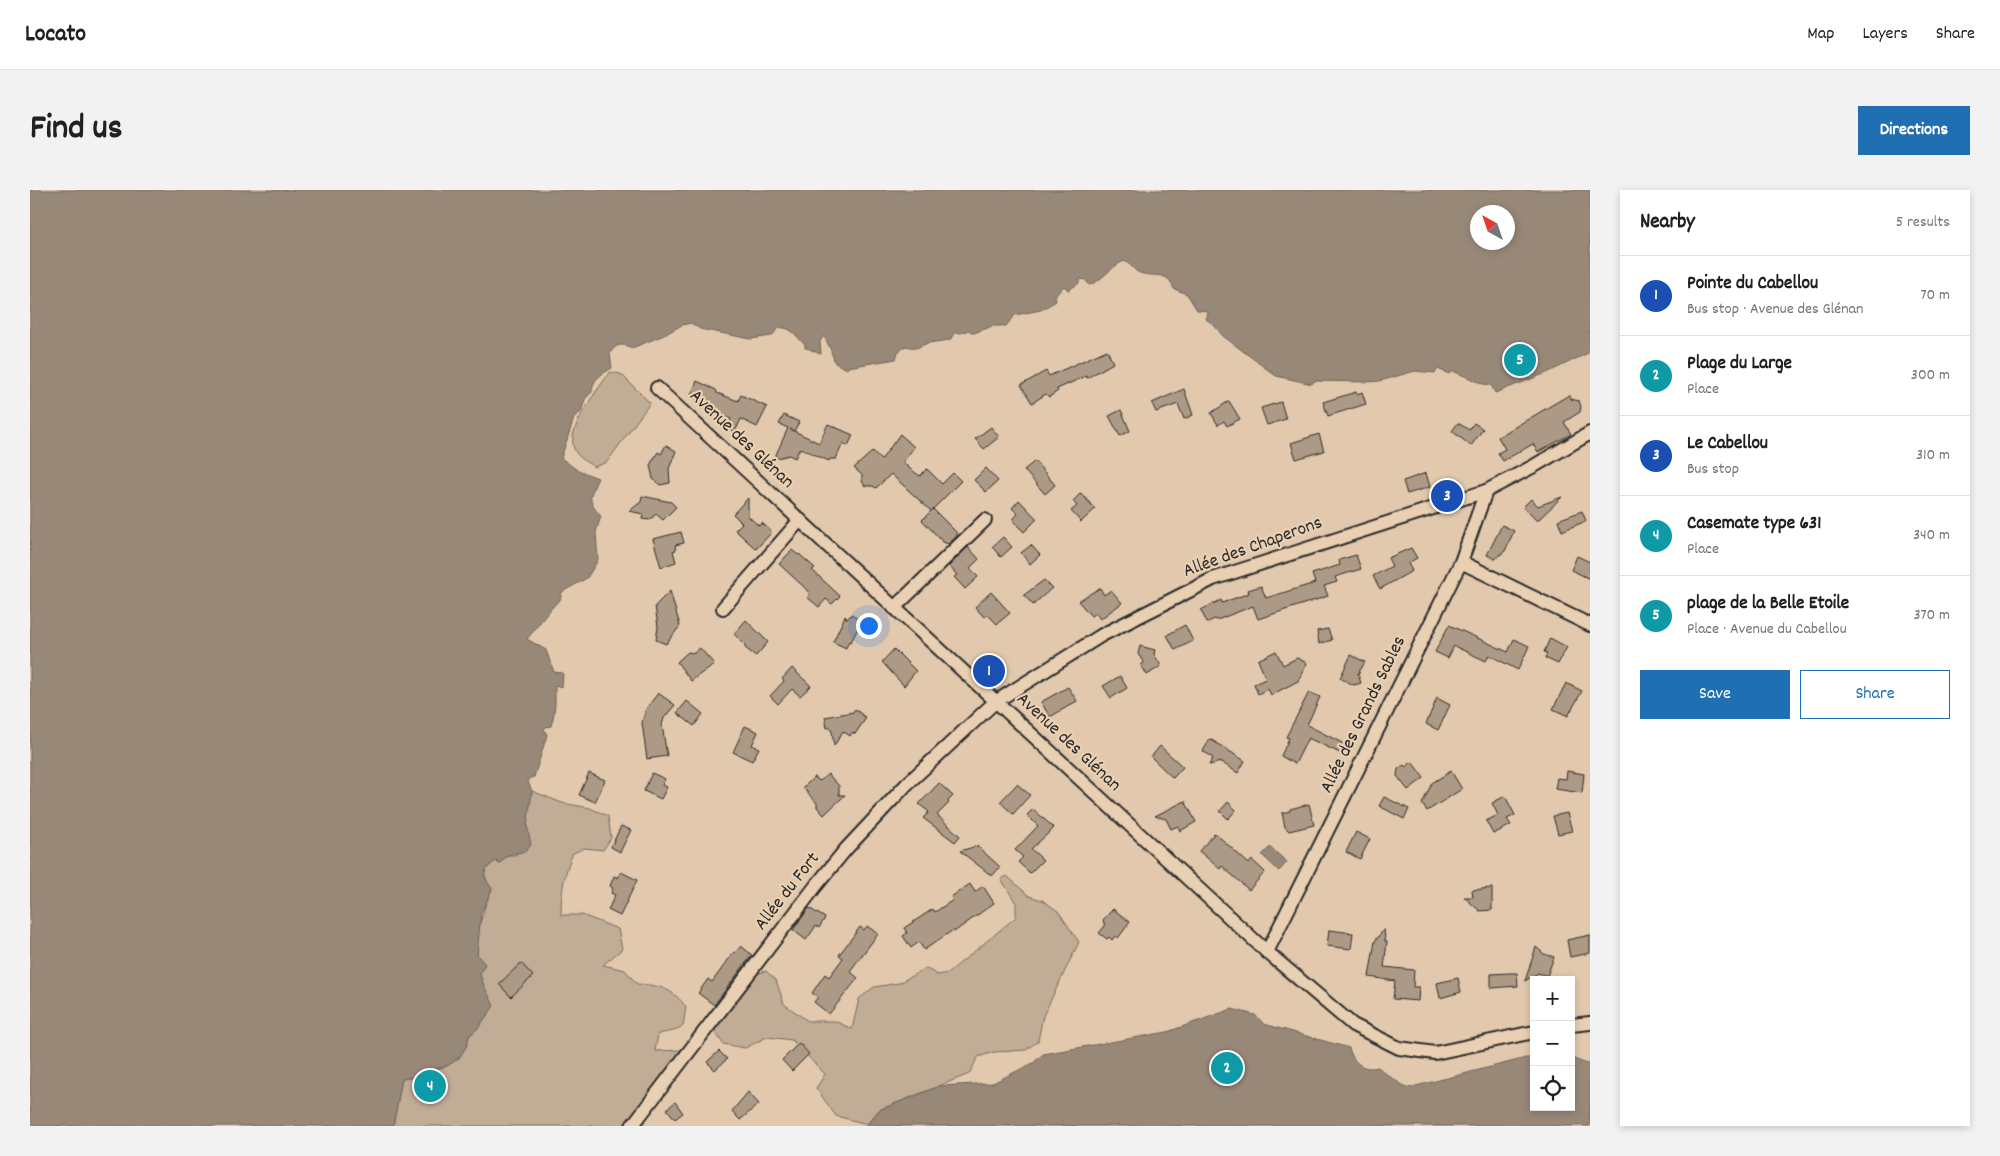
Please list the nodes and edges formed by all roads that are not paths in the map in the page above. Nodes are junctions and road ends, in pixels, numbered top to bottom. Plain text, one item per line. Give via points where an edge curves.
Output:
1 (657, 388) dead end
2 (1590, 433) edge
3 (1486, 491) junction
4 (800, 520) junction
5 (985, 520) dead end
6 (1461, 562) junction
7 (722, 608) dead end
8 (894, 608) junction
9 (1590, 625) edge
10 (995, 702) junction
11 (1267, 952) junction
12 (1590, 1023) edge
13 (1575, 1025) edge
14 (1530, 1033) edge
15 (632, 1126) edge

1 - 4 street, Avenue des Glénan
2 - 3 street, Allée des Chaperons
3 - 6 street, Allée des Grands Sables
3 - 10 street, Allée des Chaperons via 1214,579 1102,635
4 - 7 street
4 - 8 street, Avenue des Glénan
5 - 8 street
6 - 9 street
6 - 11 street, Allée des Grands Sables
8 - 10 street, Avenue des Glénan
10 - 11 street, Avenue des Glénan
10 - 15 street, Allée du Fort via 907,784 846,849
11 - 14 street, Avenue des Glénan via 1352,1025 1399,1048 1435,1053
12 - 13 street

